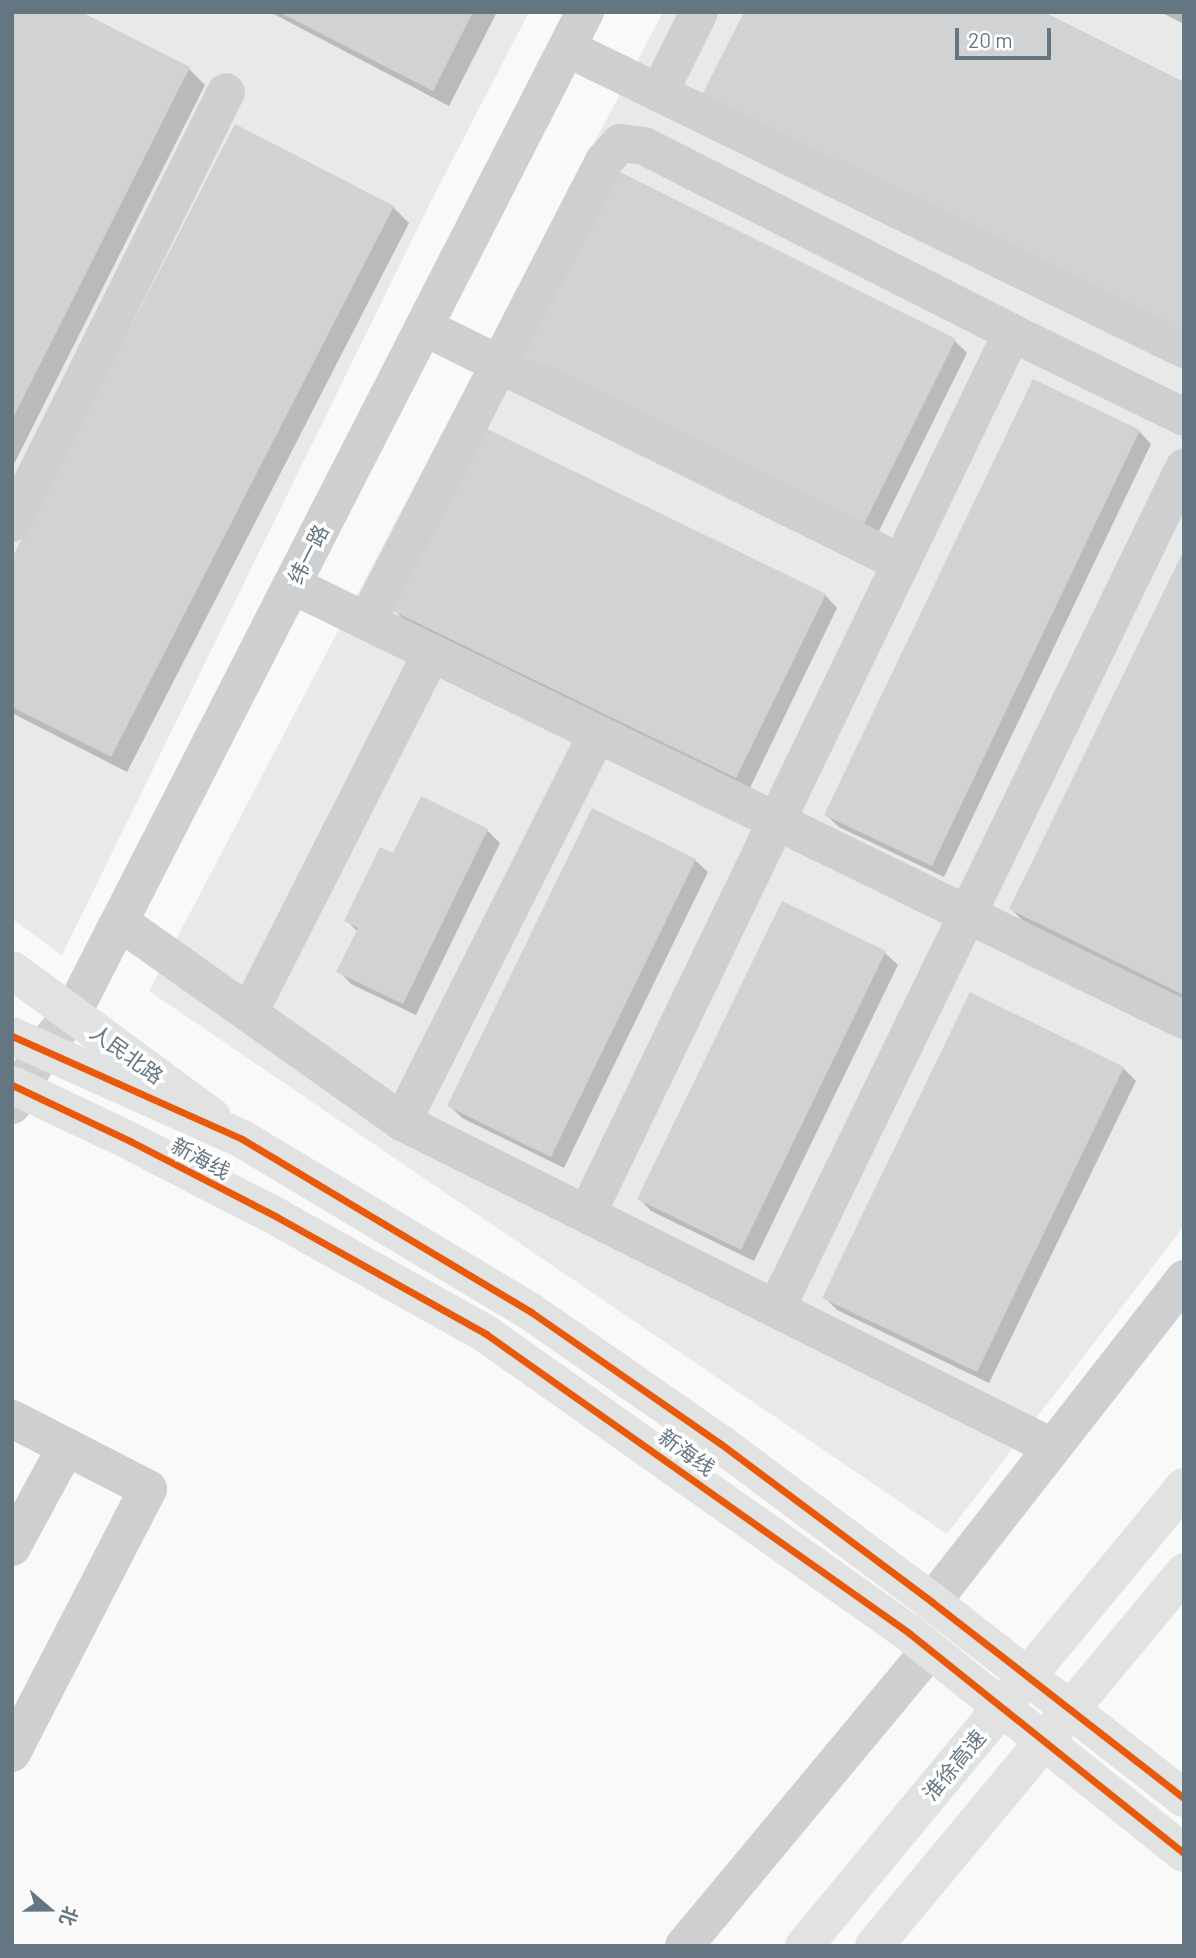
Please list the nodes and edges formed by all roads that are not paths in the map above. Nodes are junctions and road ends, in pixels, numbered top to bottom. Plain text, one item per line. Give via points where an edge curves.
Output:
1 (585, 12) edge
2 (699, 12) edge
3 (567, 48) junction
4 (226, 92) dead end
5 (659, 93) junction
6 (424, 327) junction
7 (1012, 333) junction
8 (1184, 349) edge
9 (499, 364) junction
10 (1184, 417) edge
11 (1184, 468) edge
12 (12, 523) edge
13 (901, 563) junction
14 (292, 585) junction
15 (367, 621) junction
16 (432, 653) junction
17 (597, 734) junction
18 (776, 821) junction
19 (967, 914) junction
20 (120, 922) junction
21 (12, 970) edge
22 (249, 1013) junction
23 (72, 1014) junction
24 (1184, 1020) edge
25 (28, 1042) edge
26 (15, 1092) edge
27 (402, 1122) junction
28 (242, 1139) junction
29 (587, 1214) junction
30 (1184, 1279) edge
31 (776, 1309) junction
32 (12, 1419) edge
33 (66, 1447) junction
34 (1052, 1447) junction
35 (1184, 1487) edge
36 (12, 1548) edge
37 (1184, 1572) edge
38 (932, 1602) junction
39 (930, 1650) junction
40 (12, 1753) edge
41 (1184, 1798) edge
42 (1184, 1853) edge
43 (684, 1946) edge
44 (804, 1946) edge
45 (874, 1946) edge

1 - 3 street, 纬一路
2 - 5 street
3 - 5 street
3 - 6 street, 纬一路
4 - 12 street
5 - 8 street
6 - 9 street
6 - 14 street, 纬一路
7 - 9 street via 644,146 620,143 604,161
7 - 10 street
7 - 13 street
9 - 13 street
9 - 15 street
11 - 19 street
13 - 18 street
14 - 15 street
14 - 20 street, 纬一路
15 - 16 street
16 - 17 street
16 - 22 street
17 - 18 street
17 - 27 street
18 - 19 street
18 - 29 street
19 - 24 street
19 - 31 street
20 - 22 street
20 - 23 street, 纬一路
21 - 23 main road, 人民北路
22 - 27 street
23 - 25 street, 纬一路
23 - 28 main road, 人民北路
25 - 26 street, 纬一路
25 - 28 main road
26 - 39 main road, 新海线 via 130,1141 486,1334
27 - 29 street
28 - 38 main road, 新海线 via 531,1312 721,1444
29 - 31 street
30 - 34 street
31 - 34 street
32 - 33 street
33 - 36 street
33 - 40 street via 148,1489
34 - 38 street
35 - 44 main road, 淮徐高速
37 - 45 main road
38 - 41 main road, 新海线
39 - 42 main road, 新海线
39 - 43 street

